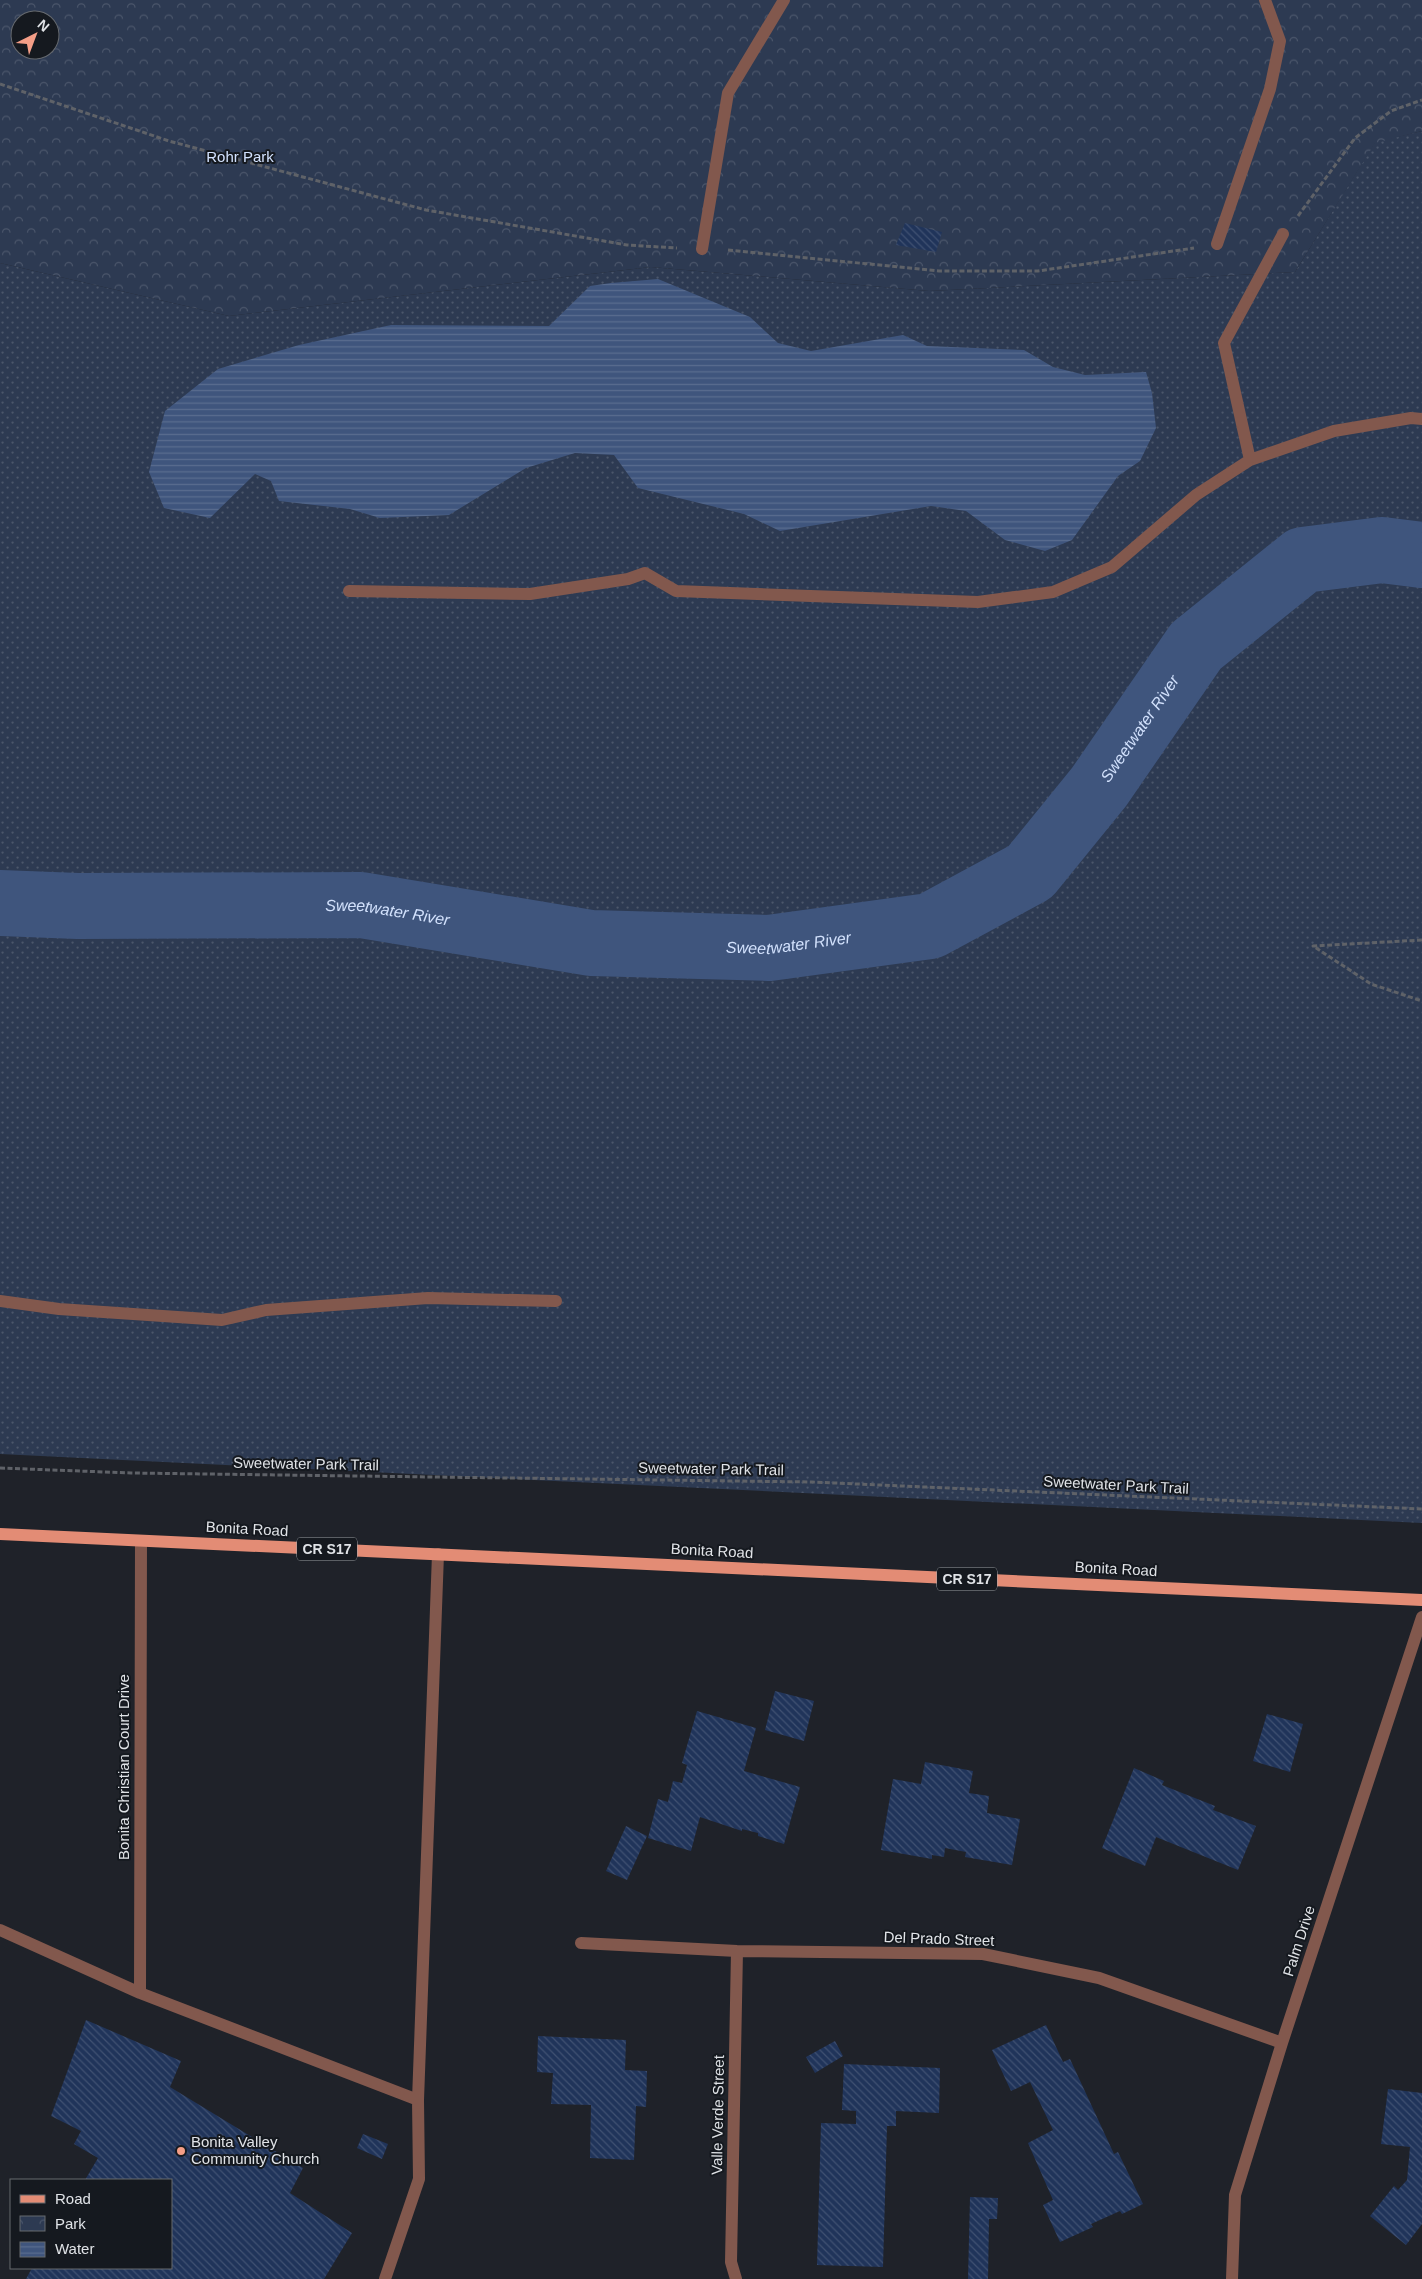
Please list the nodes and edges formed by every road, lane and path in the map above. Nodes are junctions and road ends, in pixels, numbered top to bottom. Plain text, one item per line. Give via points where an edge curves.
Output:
1 (784, 0) edge
2 (1265, 0) edge
3 (1283, 234) dead end
4 (1217, 244) dead end
5 (702, 249) dead end
6 (1422, 418) edge
7 (1250, 460) junction
8 (349, 591) dead end
9 (1422, 940) edge
10 (1422, 1001) edge
11 (0, 1301) edge
12 (556, 1301) dead end
13 (0, 1468) edge
14 (1422, 1509) edge
15 (0, 1534) edge
16 (141, 1541) junction
17 (438, 1554) junction
18 (1422, 1600) edge
19 (1422, 1617) edge
20 (0, 1930) edge
21 (581, 1943) dead end
22 (737, 1951) junction
23 (140, 1993) junction
24 (1282, 2043) junction
25 (418, 2100) junction
26 (385, 2279) edge
27 (736, 2279) edge
28 (1232, 2279) edge

1 - 5 street via 728,93
2 - 4 street via 1280,40 1270,89
3 - 7 street via 1224,343
6 - 7 street via 1334,431
7 - 8 street via 1196,495 1112,567 1053,592 978,602 676,591 645,573 628,579 530,594
9 - 10 path via 1313,946 1371,984
11 - 12 street via 59,1309 222,1320 266,1310 428,1298
13 - 14 path, Sweetwater Park Trail via 131,1473 812,1482
15 - 16 main road, Bonita Road / CR S17
16 - 17 main road, Bonita Road / CR S17
16 - 23 street, Bonita Christian Court Drive
17 - 18 main road, Bonita Road / CR S17
17 - 25 street
19 - 24 street, Palm Drive
20 - 23 street
21 - 22 street, Del Prado Street
22 - 24 street, Del Prado Street via 983,1954 1098,1978
22 - 27 street, Valle Verde Street via 732,2262
23 - 25 street
24 - 28 street, Palm Drive via 1235,2195
25 - 26 street via 419,2179

